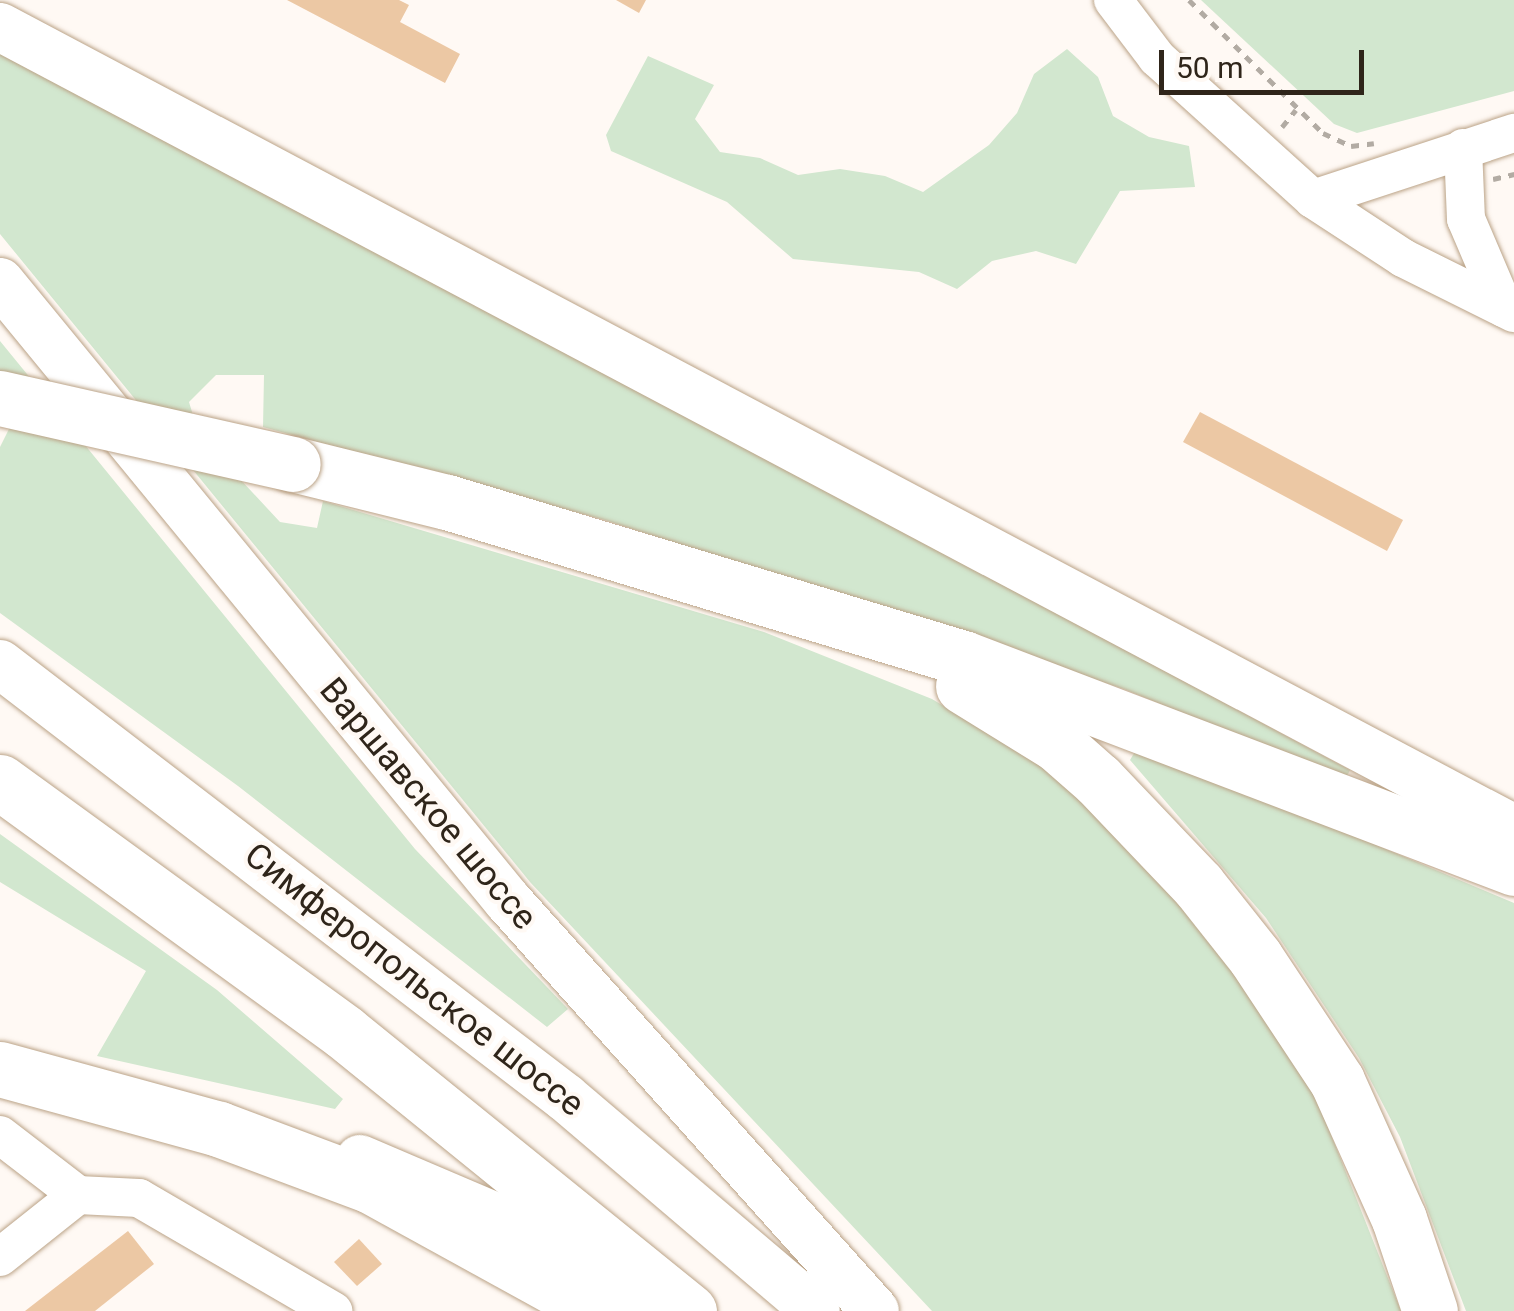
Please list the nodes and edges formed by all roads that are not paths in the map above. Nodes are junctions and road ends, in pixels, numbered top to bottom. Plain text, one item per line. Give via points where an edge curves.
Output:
1 (1113, 0) edge
2 (0, 26) edge
3 (1514, 134) edge
4 (1463, 148) junction
5 (1313, 199) junction
6 (0, 282) edge
7 (1509, 310) edge
8 (0, 398) edge
9 (772, 605) junction
10 (0, 664) edge
11 (0, 782) edge
12 (1514, 830) edge
13 (1514, 868) edge
14 (0, 1069) edge
15 (219, 1129) junction
16 (0, 1135) edge
17 (78, 1195) junction
18 (578, 1219) junction
19 (0, 1258) edge
20 (319, 1308) edge
21 (598, 1311) edge
22 (654, 1311) edge
23 (664, 1311) edge
24 (690, 1311) edge
25 (816, 1311) edge
26 (875, 1311) edge
27 (1430, 1311) edge

1 - 5 street via 1157,58
2 - 12 main road
3 - 4 street
4 - 5 street
4 - 7 street via 1466,218
5 - 7 street via 1403,258
6 - 26 main road, Варшавское шоссе via 508,901
8 - 9 highway, bridge via 465,507
9 - 13 highway via 962,658
9 - 27 highway via 951,679 1009,711 1098,780 1185,870 1255,957 1337,1081 1400,1219
10 - 25 main road, Симферопольское шоссе via 566,1098
11 - 18 highway via 344,1032
14 - 15 highway
15 - 21 highway via 369,1185
15 - 22 main road via 360,1159 462,1198 546,1238
16 - 17 street
17 - 19 street
17 - 20 street via 138,1198
18 - 23 street
18 - 24 highway

